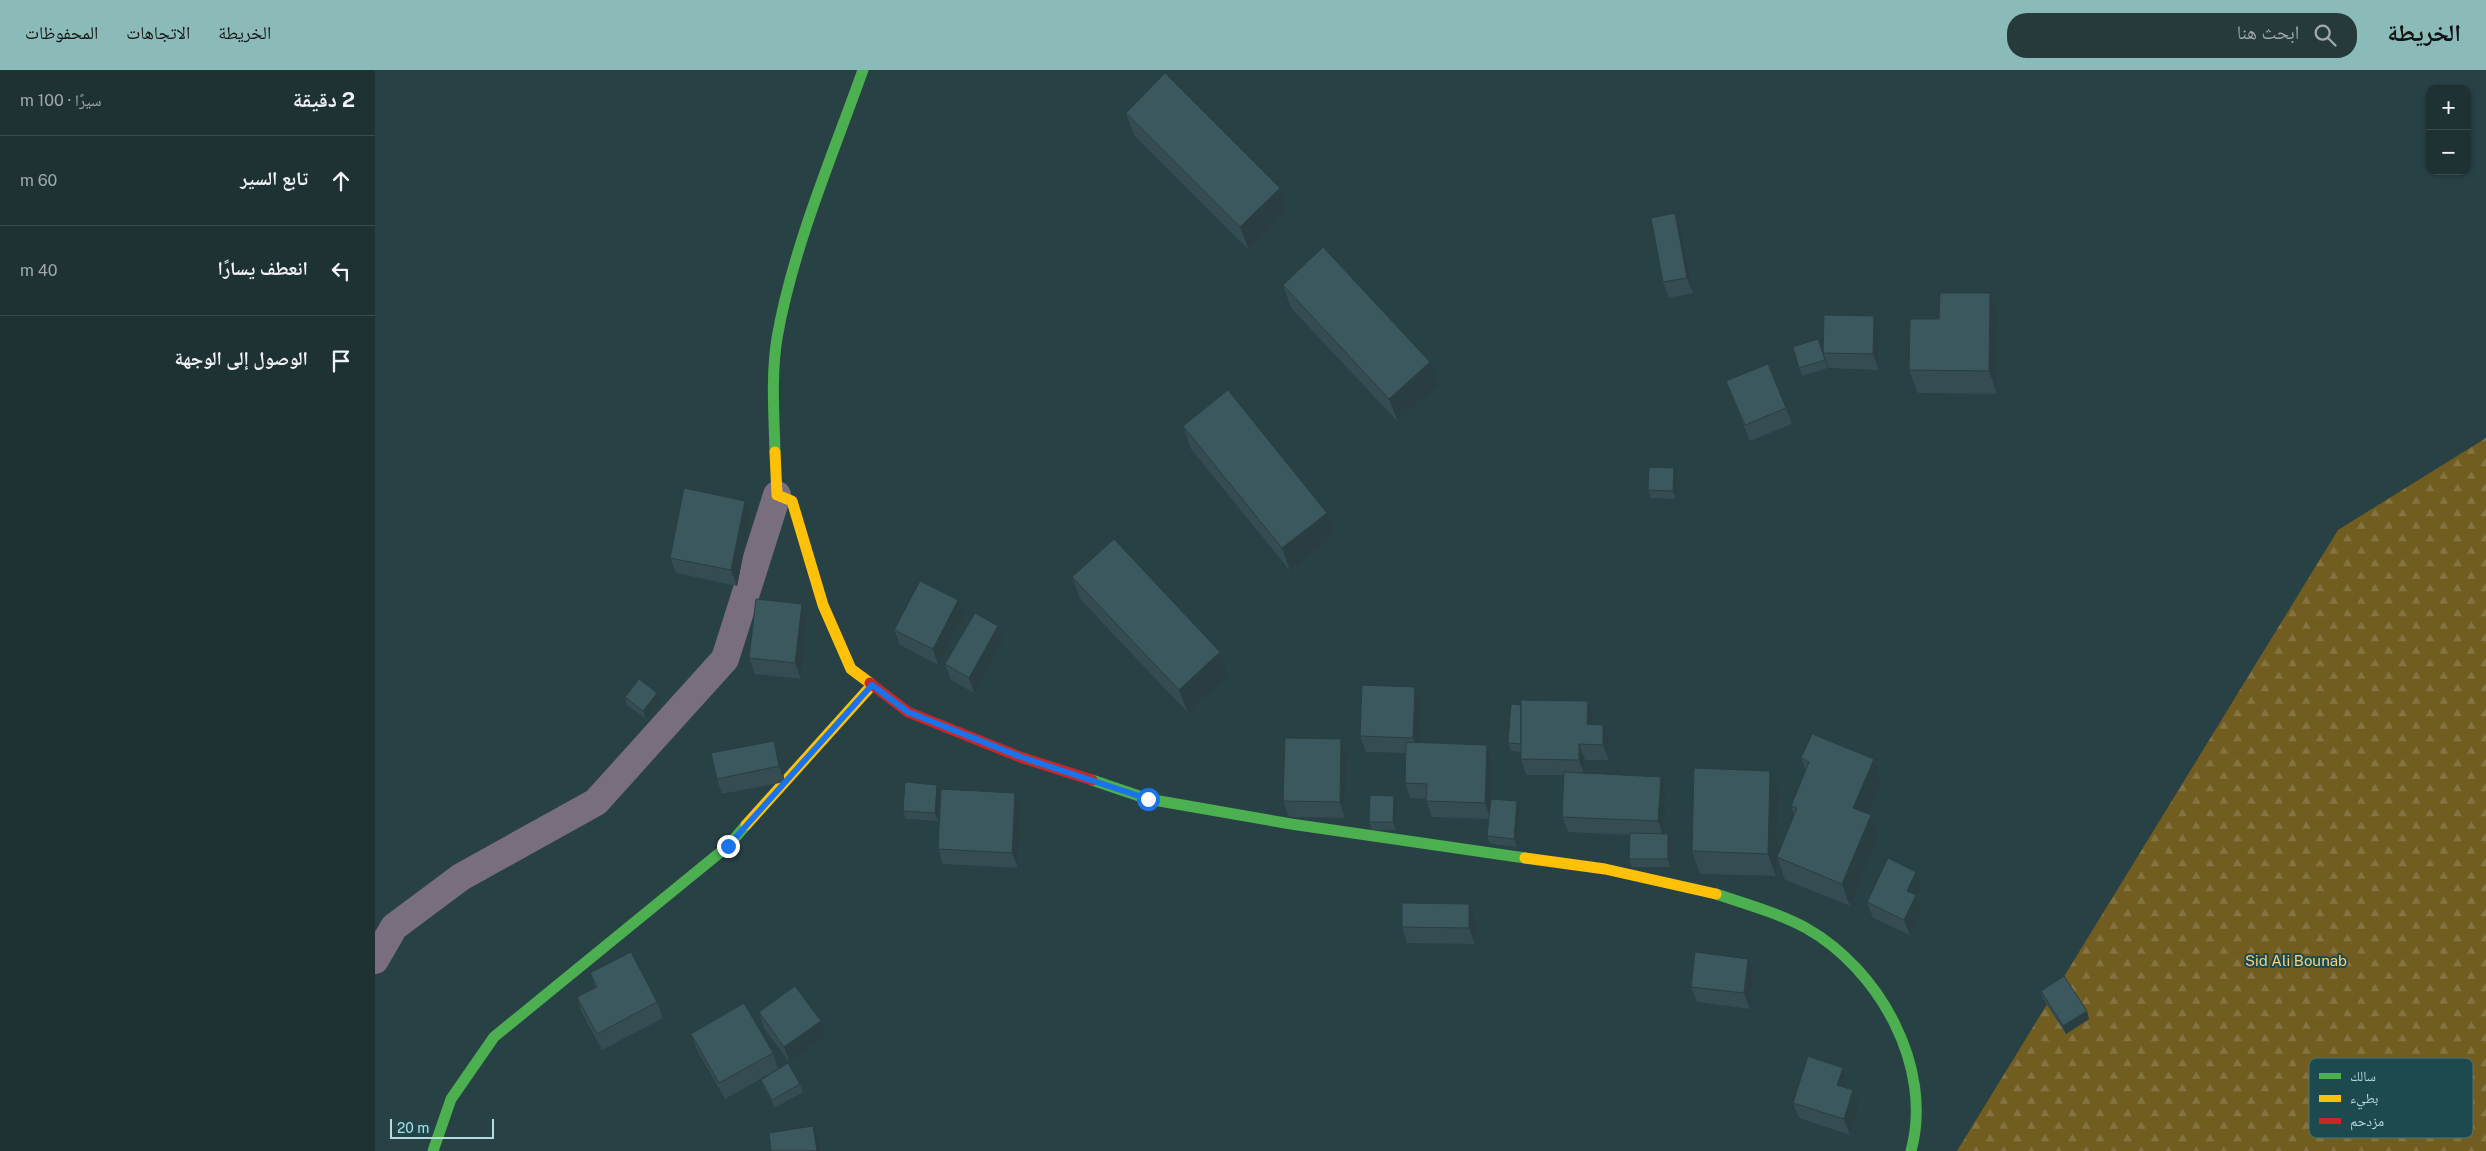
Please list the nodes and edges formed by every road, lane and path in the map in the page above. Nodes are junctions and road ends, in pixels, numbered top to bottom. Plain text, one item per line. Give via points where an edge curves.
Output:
1 (863, 70) edge
2 (777, 495) junction
3 (872, 685) junction
4 (375, 960) edge
5 (433, 1151) edge
6 (1911, 1151) edge

1 - 2 main road via 791,276 777,340 774,410
2 - 3 main road via 792,501 823,605 851,669
2 - 4 street via 725,659 596,802 461,877 394,926
3 - 5 main road via 728,846 494,1037 451,1099
3 - 6 main road via 908,712 1021,757 1148,799 1291,824 1605,869 1709,892 1806,928 1850,961 1890,1012 1904,1040 1916,1094

